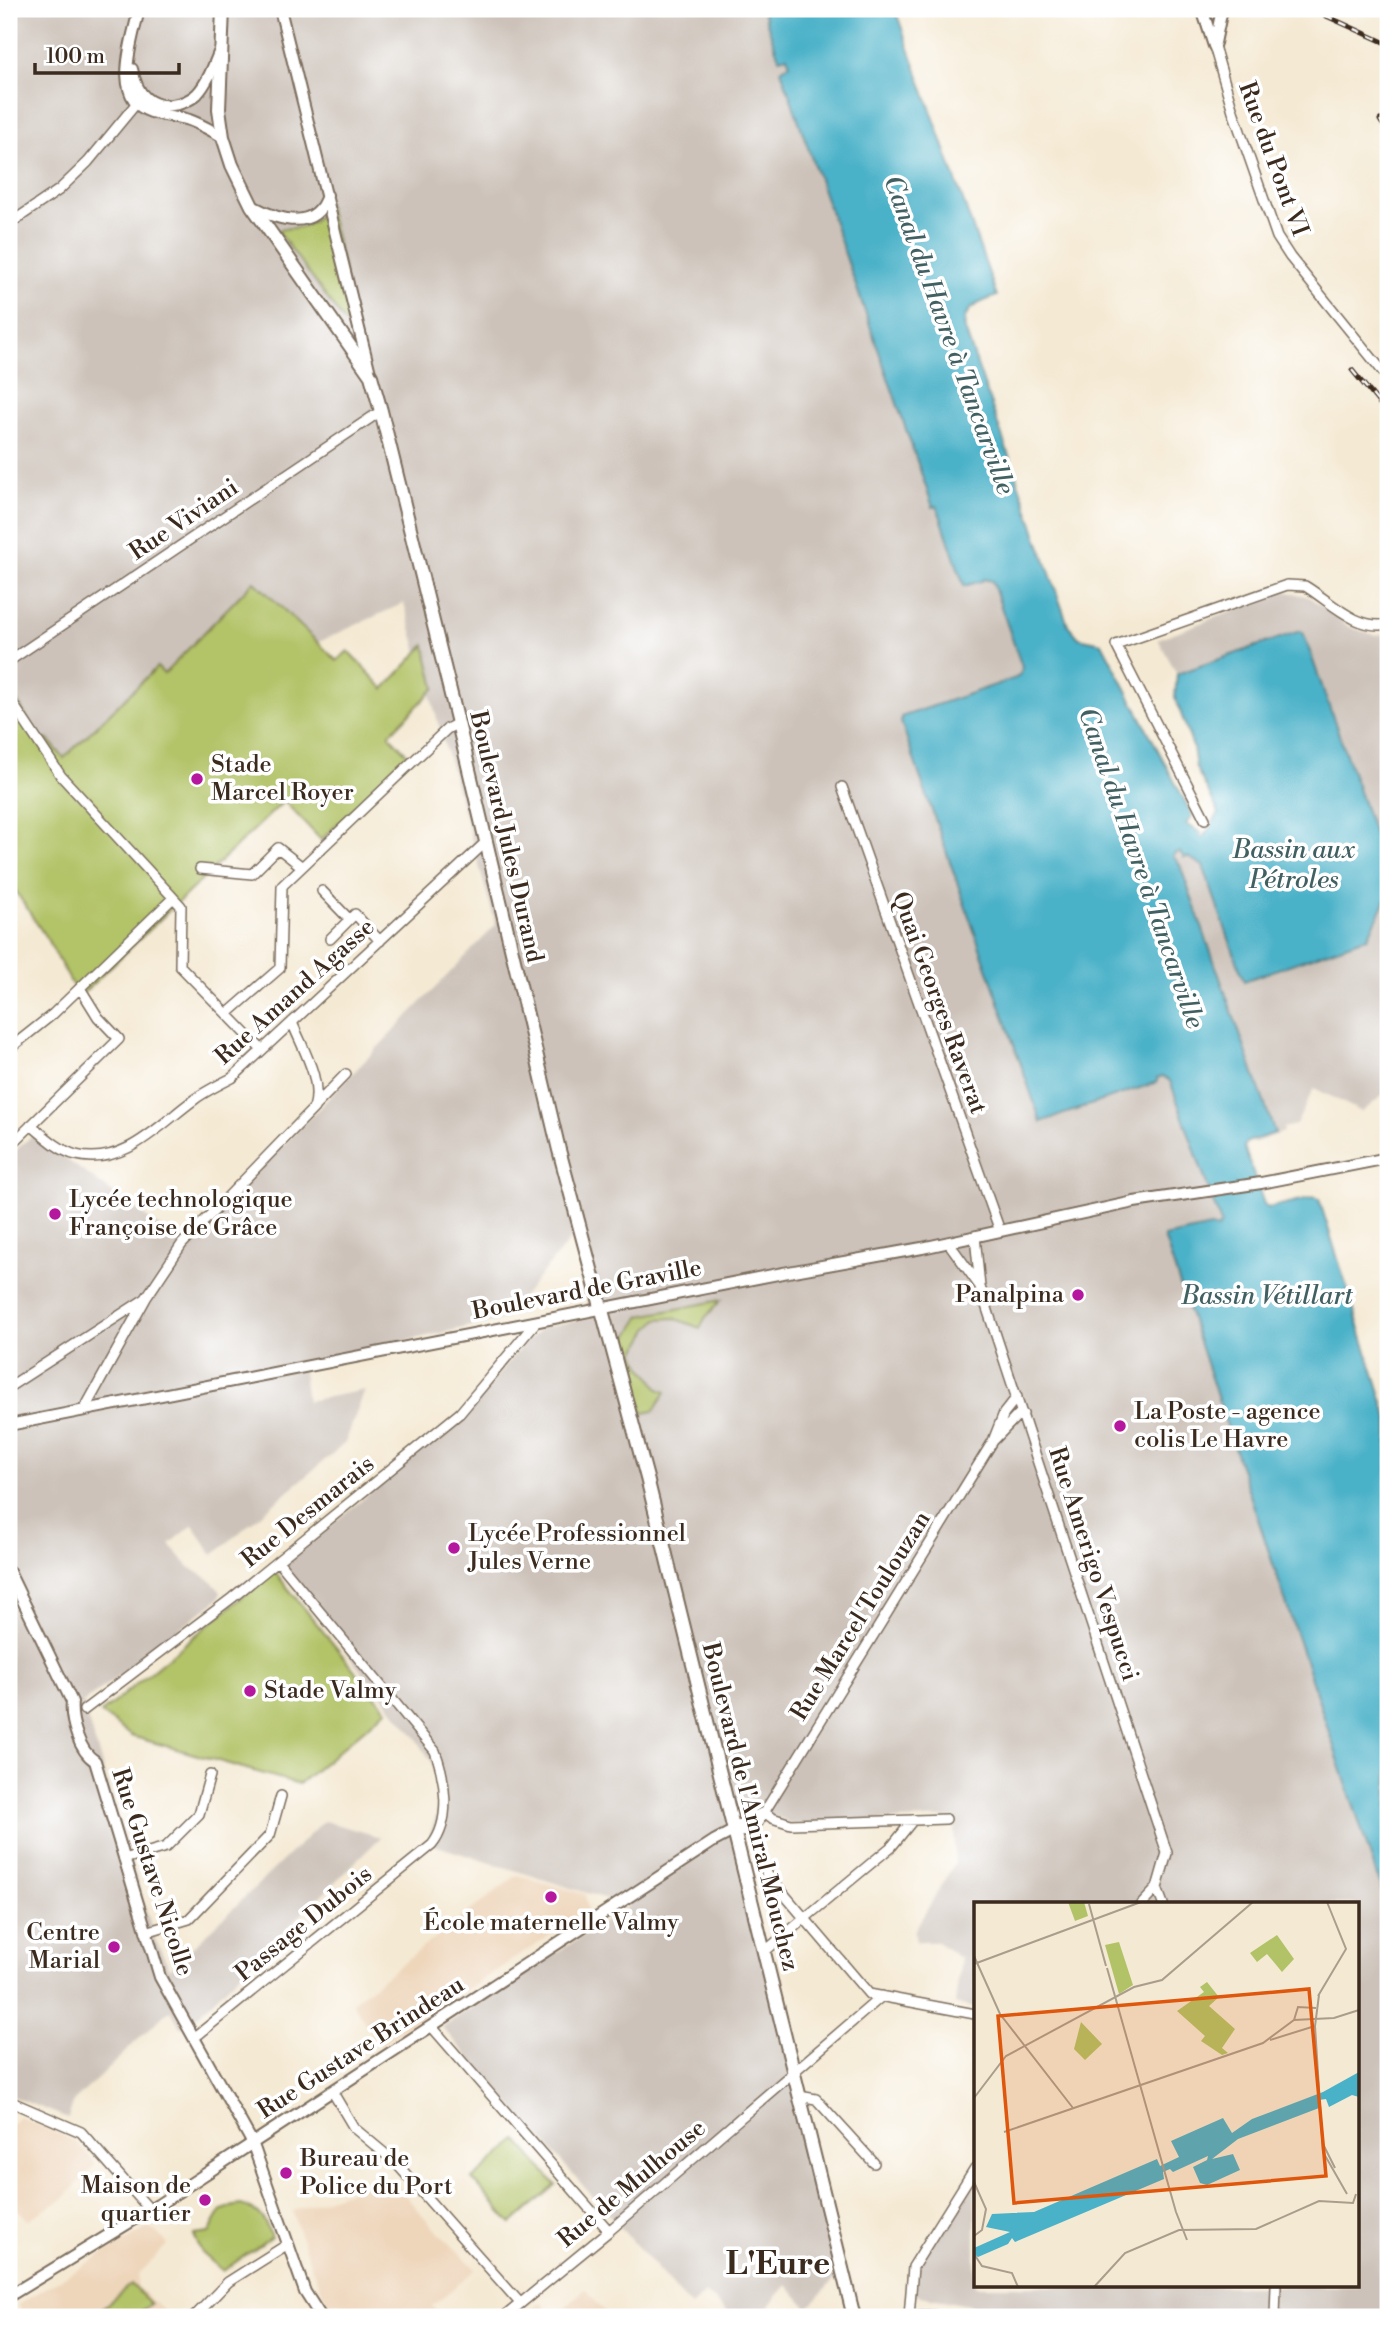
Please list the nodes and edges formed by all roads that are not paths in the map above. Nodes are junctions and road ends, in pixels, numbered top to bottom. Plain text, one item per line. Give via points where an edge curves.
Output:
1 (139, 9) edge
2 (280, 9) edge
3 (1202, 9) edge
4 (1223, 9) edge
5 (223, 10) edge
6 (1214, 46) junction
7 (220, 49) junction
8 (140, 99) junction
9 (223, 137) junction
10 (327, 195) junction
11 (252, 206) junction
12 (9, 224) edge
13 (371, 376) junction
14 (1388, 378) edge
15 (381, 411) junction
16 (1388, 624) edge
17 (9, 661) edge
18 (9, 698) edge
19 (458, 723) junction
20 (842, 788) dead end
21 (1205, 819) dead end
22 (486, 842) junction
23 (302, 866) junction
24 (200, 869) dead end
25 (323, 891) dead end
26 (173, 898) junction
27 (349, 919) junction
28 (330, 939) dead end
29 (380, 941) junction
30 (80, 988) junction
31 (227, 1014) junction
32 (292, 1022) junction
33 (9, 1049) edge
34 (262, 1050) junction
35 (346, 1074) dead end
36 (314, 1108) junction
37 (31, 1125) junction
38 (9, 1147) edge
39 (1388, 1158) edge
40 (1000, 1231) junction
41 (975, 1236) junction
42 (948, 1242) junction
43 (981, 1286) junction
44 (146, 1298) junction
45 (602, 1308) junction
46 (536, 1322) junction
47 (9, 1387) edge
48 (1017, 1397) junction
49 (84, 1410) junction
50 (1023, 1414) junction
51 (9, 1425) edge
52 (993, 1441) junction
53 (278, 1561) junction
54 (9, 1572) edge
55 (85, 1710) dead end
56 (210, 1775) dead end
57 (281, 1796) dead end
58 (764, 1812) junction
59 (947, 1819) dead end
60 (913, 1820) junction
61 (733, 1831) junction
62 (124, 1859) junction
63 (766, 1873) dead end
64 (1157, 1888) junction
65 (1144, 1902) edge
66 (1162, 1902) edge
67 (805, 1919) junction
68 (146, 1932) junction
69 (764, 1952) junction
70 (882, 1996) junction
71 (974, 2014) edge
72 (432, 2028) junction
73 (194, 2038) junction
74 (789, 2076) junction
75 (332, 2091) junction
76 (799, 2096) junction
77 (9, 2101) edge
78 (252, 2142) junction
79 (874, 2163) dead end
80 (974, 2170) edge
81 (150, 2210) junction
82 (609, 2231) junction
83 (288, 2244) junction
84 (1276, 2288) edge
85 (9, 2296) edge
86 (520, 2303) junction
87 (194, 2317) edge
88 (321, 2317) edge
89 (504, 2317) edge
90 (854, 2317) edge
91 (909, 2317) edge
92 (917, 2317) edge
93 (947, 2317) edge
94 (1275, 2317) edge

1 - 8 street via 128,88
2 - 10 street, Boulevard Jules Durand
3 - 6 street
4 - 6 street
5 - 7 main road, Boulevard Jules Durand
6 - 14 street, Rue du Pont VI via 1277,237
7 - 8 street, Boulevard Jules Durand via 197,94 185,102 172,105
7 - 9 main road, Boulevard Jules Durand
8 - 9 street via 150,112 190,120
8 - 12 street via 59,190
9 - 11 main road, Boulevard Jules Durand
10 - 11 street via 318,212 301,219 287,221
10 - 13 street, Boulevard Jules Durand
11 - 13 main road, Boulevard Jules Durand
13 - 15 main road, Boulevard Jules Durand
15 - 17 street, Rue Viviani
15 - 19 main road, Boulevard Jules Durand
16 - 21 street via 1355,620 1296,584 1116,645
18 - 26 street via 61,776
19 - 22 main road, Boulevard Jules Durand
19 - 23 street
20 - 40 street, Quai Georges Raverat
22 - 29 street, Rue Amand Agasse
22 - 45 main road, Boulevard Jules Durand via 559,1150
23 - 24 street via 278,848 252,874
23 - 31 street via 282,886 280,968
25 - 27 street
26 - 30 street
26 - 31 street via 181,906 180,966
27 - 28 street
27 - 29 street via 355,914
29 - 32 street, Rue Amand Agasse
30 - 33 street
30 - 37 street via 119,1039
31 - 34 street
32 - 34 street, Rue Amand Agasse
32 - 36 street via 314,1078
34 - 37 street, Rue Amand Agasse via 232,1078 117,1152 73,1155
35 - 36 street
36 - 44 street via 182,1244
37 - 38 street
39 - 40 street, Boulevard de Graville
40 - 41 street, Boulevard de Graville
41 - 42 street, Boulevard de Graville
41 - 43 street, Rue Amerigo Vespucci
42 - 43 street, Rue Amerigo Vespucci
42 - 45 street, Boulevard de Graville
43 - 48 street, Rue Amerigo Vespucci
44 - 47 street
44 - 49 street
45 - 46 street, Boulevard de Graville
45 - 61 main road, Boulevard de l'Amiral Mouchez
46 - 49 street, Boulevard de Graville
46 - 53 street, Rue Desmarais via 460,1413
48 - 50 street, Rue Amerigo Vespucci
48 - 52 street, Rue Marcel Toulouzan via 1004,1413
49 - 51 street, Boulevard de Graville
50 - 52 street, Rue Marcel Toulouzan
50 - 64 street, Rue Amerigo Vespucci via 1167,1853
52 - 58 street, Rue Marcel Toulouzan
53 - 55 street, Rue Desmarais
53 - 73 street, Passage Dubois via 435,1751 445,1788 438,1838
54 - 62 street, Rue Gustave Nicolle via 70,1698 71,1714 86,1755 95,1761
56 - 62 street via 199,1814 166,1847
57 - 68 street via 271,1835 189,1919
58 - 60 street via 791,1824
58 - 61 street, Rue Marcel Toulouzan
59 - 60 street
60 - 67 street via 892,1846
61 - 69 main road, Boulevard de l'Amiral Mouchez
61 - 72 street, Rue Gustave Brindeau
62 - 68 street, Rue Gustave Nicolle
63 - 67 street
64 - 65 street
64 - 66 street
67 - 69 street
67 - 70 street via 869,1994
68 - 73 street, Rue Gustave Nicolle via 160,1977
69 - 74 main road, Boulevard de l'Amiral Mouchez
70 - 71 street
70 - 74 street, Rue de Mulhouse
72 - 75 street, Rue Gustave Brindeau
72 - 82 street
73 - 78 street, Rue Gustave Nicolle
74 - 76 main road, Boulevard de l'Amiral Mouchez
74 - 82 street, Rue de Mulhouse
75 - 78 street, Rue Gustave Brindeau
75 - 86 street via 354,2128 396,2162
76 - 79 street via 816,2099
76 - 90 main road, Boulevard de l'Amiral Mouchez
77 - 81 street via 81,2132
78 - 81 street, Rue Gustave Brindeau
78 - 83 street, Rue Gustave Nicolle
80 - 91 street via 913,2267
81 - 85 street, Rue Gustave Brindeau
82 - 86 street, Rue de Mulhouse
83 - 87 street via 229,2282
83 - 88 street, Rue Gustave Nicolle
84 - 94 street
86 - 89 street, Rue de Mulhouse
92 - 93 street

